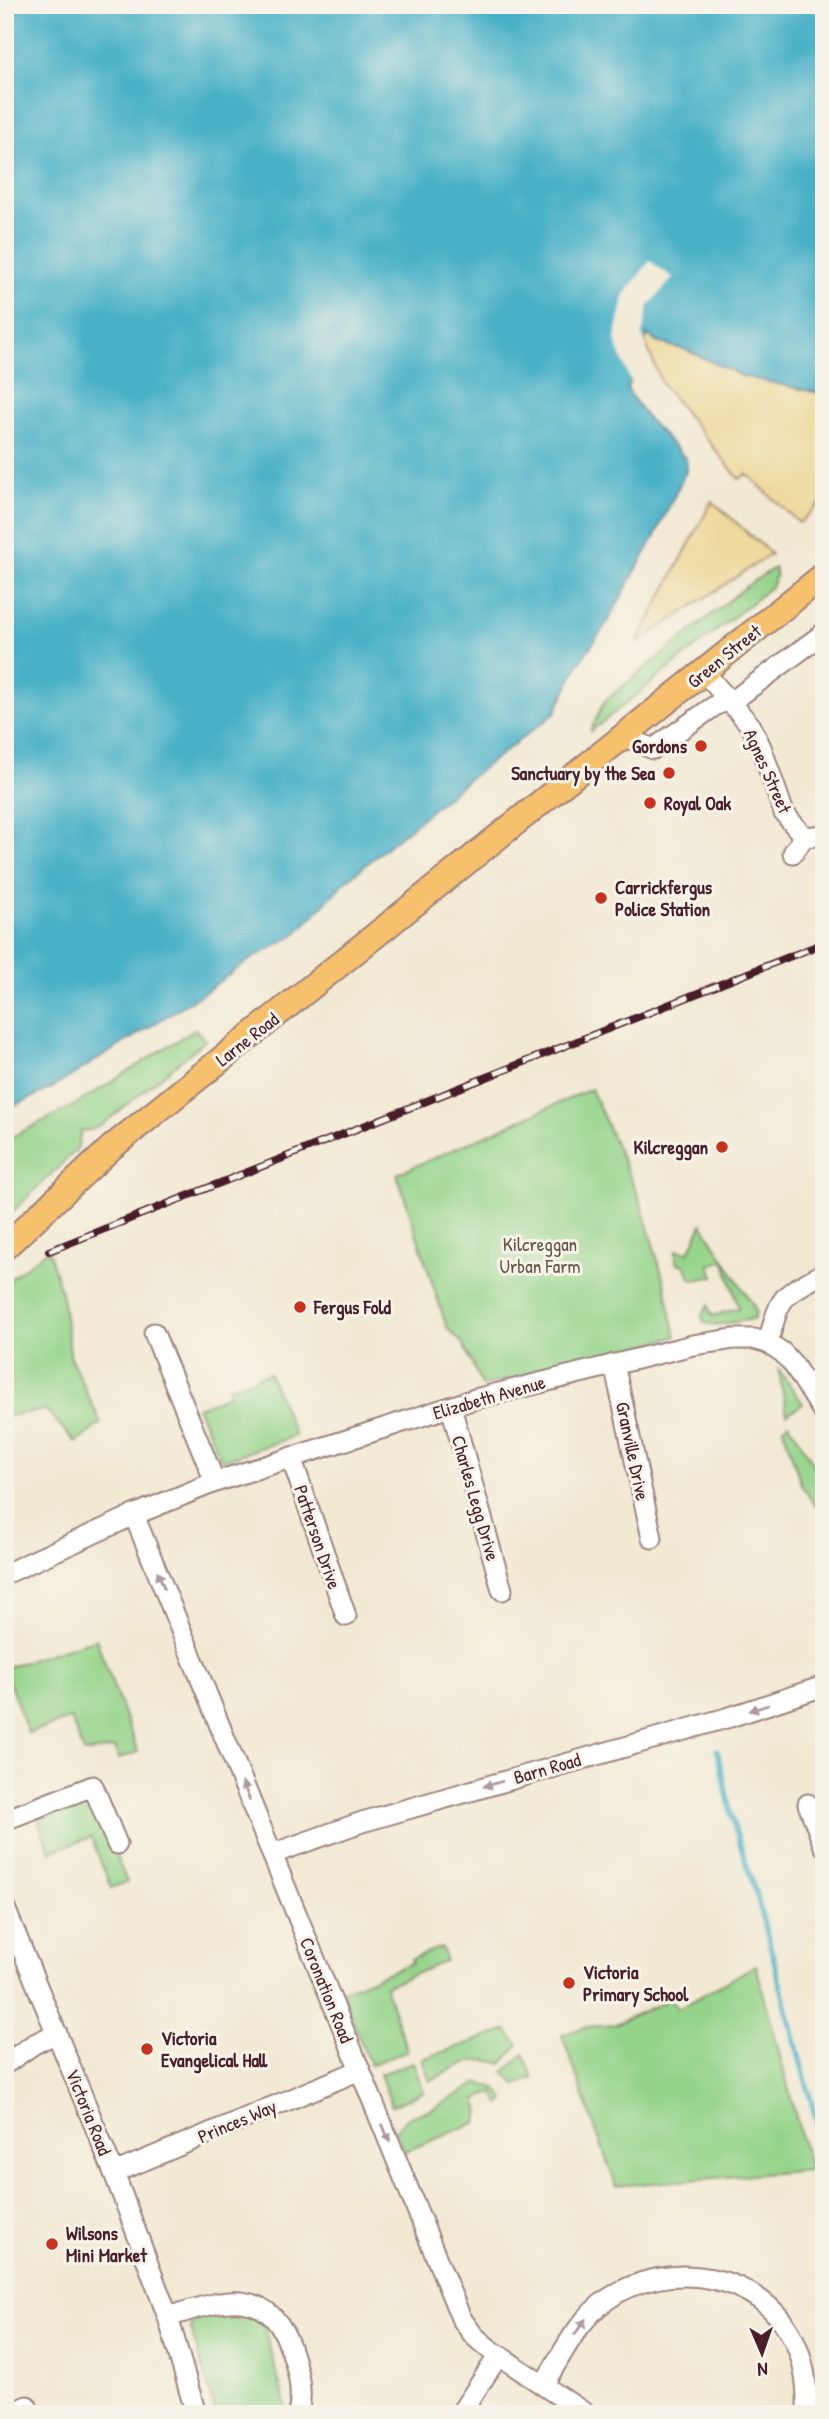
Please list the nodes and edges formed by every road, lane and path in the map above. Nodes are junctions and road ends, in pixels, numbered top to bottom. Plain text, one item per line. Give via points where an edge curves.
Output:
1 (824, 575) edge
2 (824, 633) edge
3 (704, 672) junction
4 (727, 701) junction
5 (625, 736) junction
6 (496, 840) joint
7 (807, 842) edge
8 (5, 1247) edge
9 (824, 1273) edge
10 (154, 1333) dead end
11 (768, 1343) junction
12 (614, 1364) junction
13 (451, 1407) junction
14 (824, 1413) edge
15 (291, 1457) junction
16 (215, 1482) junction
17 (134, 1515) junction
18 (652, 1538) dead end
19 (5, 1574) edge
20 (502, 1590) dead end
21 (346, 1616) dead end
22 (824, 1686) edge
23 (808, 1804) dead end
24 (5, 1821) edge
25 (117, 1844) dead end
26 (824, 1846) edge
27 (272, 1854) junction
28 (5, 1908) edge
29 (57, 2034) junction
30 (5, 2064) edge
31 (360, 2070) junction
32 (114, 2173) junction
33 (168, 2317) junction
34 (499, 2355) junction
35 (544, 2384) junction
36 (196, 2414) edge
37 (298, 2414) edge
38 (460, 2414) edge
39 (586, 2414) edge
40 (807, 2414) edge

1 - 3 main road, Green Street
2 - 4 street, Green Street
3 - 4 street, Agnes Street
3 - 5 main road, Green Street
4 - 5 street, Green Street via 653,749
4 - 7 street, Agnes Street via 751,726 784,813
5 - 6 main road, Green Street
6 - 8 main road, Larne Road via 113,1147
9 - 11 street via 787,1294 777,1308
10 - 16 street
11 - 12 street, Elizabeth Avenue via 721,1341
11 - 14 street via 793,1364
12 - 13 street, Elizabeth Avenue
12 - 18 street, Granville Drive
13 - 15 street, Elizabeth Avenue
13 - 20 street, Charles Legg Drive
15 - 16 street, Elizabeth Avenue
15 - 21 street, Patterson Drive
16 - 17 street, Elizabeth Avenue
17 - 19 street, Elizabeth Avenue
27 -> 17 street, Coronation Road
22 -> 27 street, Barn Road via 362,1822
23 - 26 street
24 - 25 street via 93,1786
27 - 31 street, Coronation Road
28 - 29 street, Victoria Road
29 - 30 street
29 - 32 street, Victoria Road
31 - 32 street, Princes Way
31 -> 34 street, Coronation Road via 461,2318 474,2336
32 - 33 street, Victoria Road
33 - 36 street, Victoria Road
33 - 37 street via 228,2301 252,2303 271,2314 285,2333 295,2363
34 - 35 street, Coronation Road
34 - 38 street
35 - 39 street, Coronation Road
35 -> 40 street via 584,2321 606,2300 652,2279 698,2276 745,2290 783,2323 803,2367

